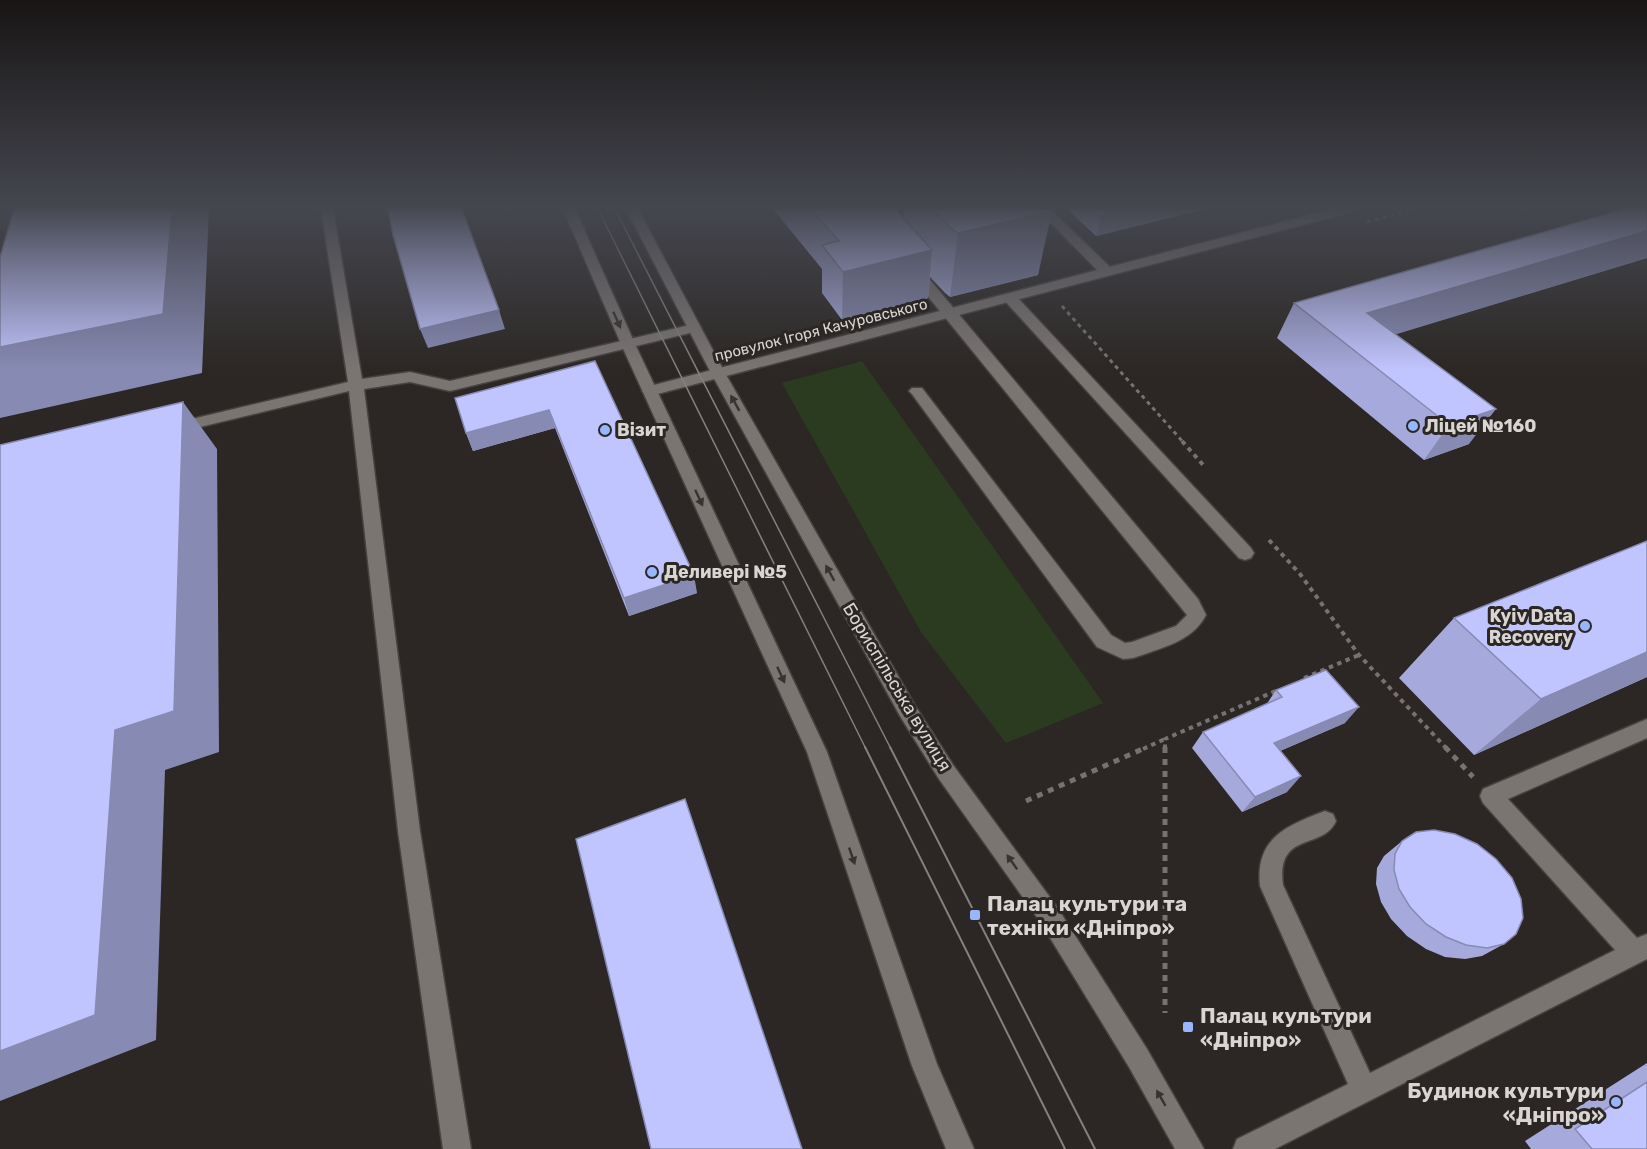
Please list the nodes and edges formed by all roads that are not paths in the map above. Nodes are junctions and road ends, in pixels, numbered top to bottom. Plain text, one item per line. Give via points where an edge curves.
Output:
1 (336, 263) edge
2 (592, 263) edge
3 (660, 263) edge
4 (907, 263) edge
5 (1097, 263) edge
6 (1143, 263) edge
7 (1107, 272) junction
8 (1010, 298) junction
9 (951, 313) junction
10 (694, 328) junction
11 (628, 344) junction
12 (718, 373) junction
13 (356, 385) junction
14 (650, 391) junction
15 (917, 391) dead end
16 (161, 431) edge
17 (1245, 553) dead end
18 (1647, 728) edge
19 (1325, 821) dead end
20 (1640, 949) edge
21 (1364, 1090) junction
22 (453, 1147) edge
23 (960, 1149) edge
24 (1190, 1149) edge
25 (1247, 1149) edge

1 - 13 main road
2 -> 11 main road
3 - 10 main road, Бориспільська вулиця
4 - 9 main road
5 - 7 main road
6 - 7 main road, провулок Ігоря Качуровського
7 - 8 main road, провулок Ігоря Качуровського
8 - 9 main road, провулок Ігоря Качуровського
8 - 17 main road
9 - 12 main road, провулок Ігоря Качуровського
9 - 15 main road via 1191,604 1197,615 1192,624 1133,650 1113,648 1104,641
10 - 11 main road
10 - 12 main road, Бориспільська вулиця
11 - 13 main road via 450,386 410,377
11 - 14 main road
12 - 14 main road, провулок Ігоря Качуровського
24 -> 12 main road, Бориспільська вулиця via 1049,915 946,772 907,710
13 - 16 main road
13 - 22 main road via 409,831
14 -> 23 main road via 816,752 925,1066
18 - 20 main road via 1491,796
19 - 21 main road via 1277,847 1269,872
20 - 21 main road
21 - 25 main road

